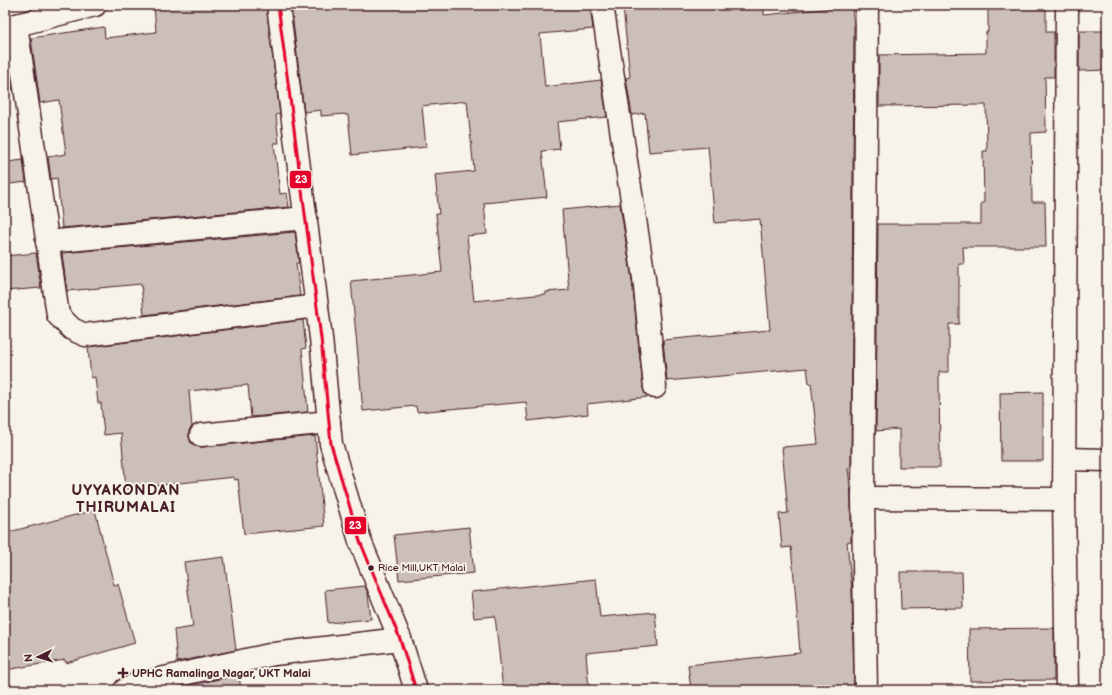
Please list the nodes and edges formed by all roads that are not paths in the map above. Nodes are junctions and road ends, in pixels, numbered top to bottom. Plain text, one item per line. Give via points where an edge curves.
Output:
1 (95, 5) edge
2 (278, 5) edge
3 (602, 5) edge
4 (867, 5) edge
5 (1067, 5) edge
6 (10, 27) edge
7 (306, 218) junction
8 (47, 242) junction
9 (317, 306) junction
10 (655, 387) dead end
11 (329, 422) junction
12 (201, 435) dead end
13 (1065, 459) junction
14 (1107, 460) edge
15 (863, 498) junction
16 (1064, 499) junction
17 (400, 639) junction
18 (125, 690) edge
19 (416, 690) edge
20 (866, 690) edge
21 (1067, 690) edge

1 - 6 street
2 - 7 street
3 - 10 street via 644,278
4 - 15 street
5 - 13 street
6 - 8 street
7 - 8 street
7 - 9 street
8 - 9 street via 58,315 72,329 85,335
9 - 11 street
11 - 12 street
11 - 17 street via 331,444 360,541
13 - 14 street
13 - 16 street
15 - 16 street
15 - 20 street
16 - 21 street
17 - 18 street via 274,654 137,684
17 - 19 street

